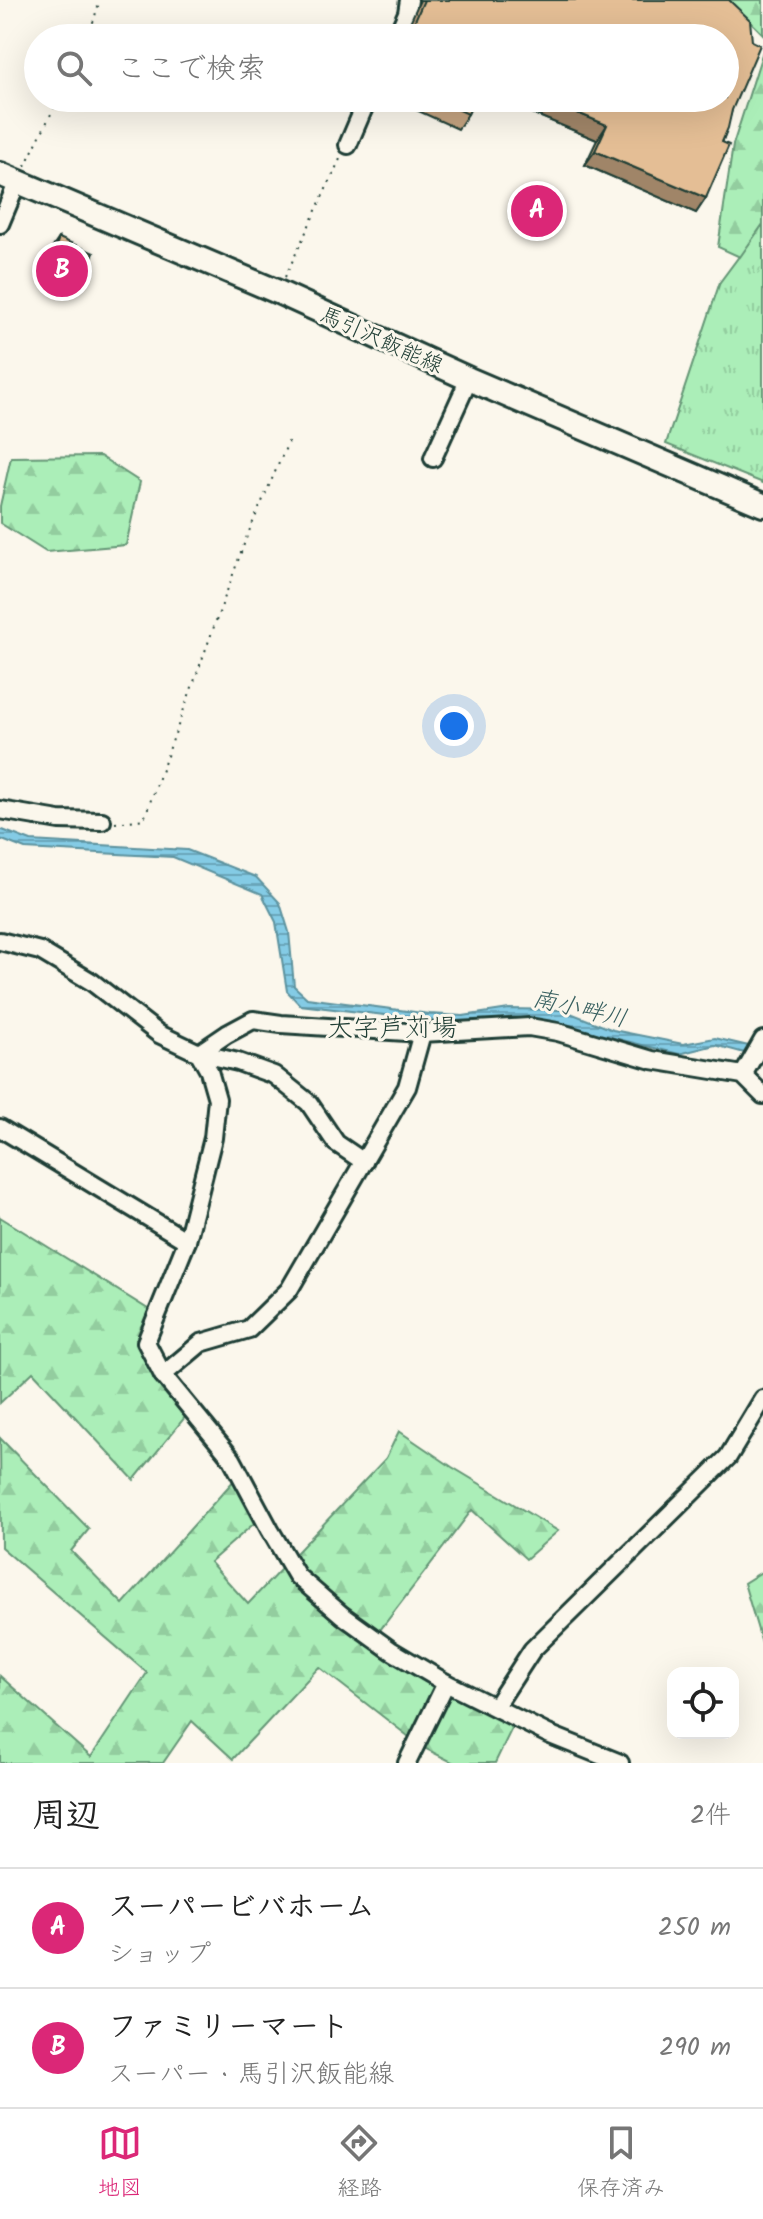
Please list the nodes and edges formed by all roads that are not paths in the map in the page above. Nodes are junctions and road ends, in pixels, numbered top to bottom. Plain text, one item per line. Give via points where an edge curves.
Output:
1 (409, 0) edge
2 (402, 24) edge
3 (362, 112) edge
4 (348, 145) road end
5 (9, 177) edge
6 (0, 224) edge
7 (469, 379) junction
8 (433, 458) dead end
9 (763, 505) edge
10 (0, 810) edge
11 (102, 821) road end
12 (0, 941) edge
13 (422, 1033) junction
14 (761, 1044) edge
15 (199, 1053) junction
16 (747, 1070) junction
17 (763, 1095) edge
18 (0, 1128) edge
19 (364, 1162) junction
20 (187, 1241) junction
21 (163, 1375) junction
22 (763, 1399) edge
23 (446, 1683) junction
24 (495, 1707) junction
25 (407, 1763) edge
26 (620, 1763) edge

1 - 2 street
3 - 4 street
5 - 6 street
5 - 7 main road, 馬引沢飯能線
7 - 8 street
7 - 9 main road, 馬引沢飯能線
10 - 11 street
12 - 15 street via 40,951 92,982 159,1034
13 - 15 street via 253,1020
13 - 16 street via 529,1027 652,1060
13 - 19 street via 407,1087
14 - 16 street
15 - 19 street via 274,1075 309,1103 336,1143
15 - 20 street via 217,1099 213,1138
16 - 17 street
18 - 20 street
19 - 21 street via 289,1290 249,1329 201,1343
20 - 21 street via 146,1342
21 - 23 street via 232,1459 297,1576 392,1651
22 - 24 street via 728,1457 532,1650
23 - 24 street
23 - 25 street
24 - 26 street

